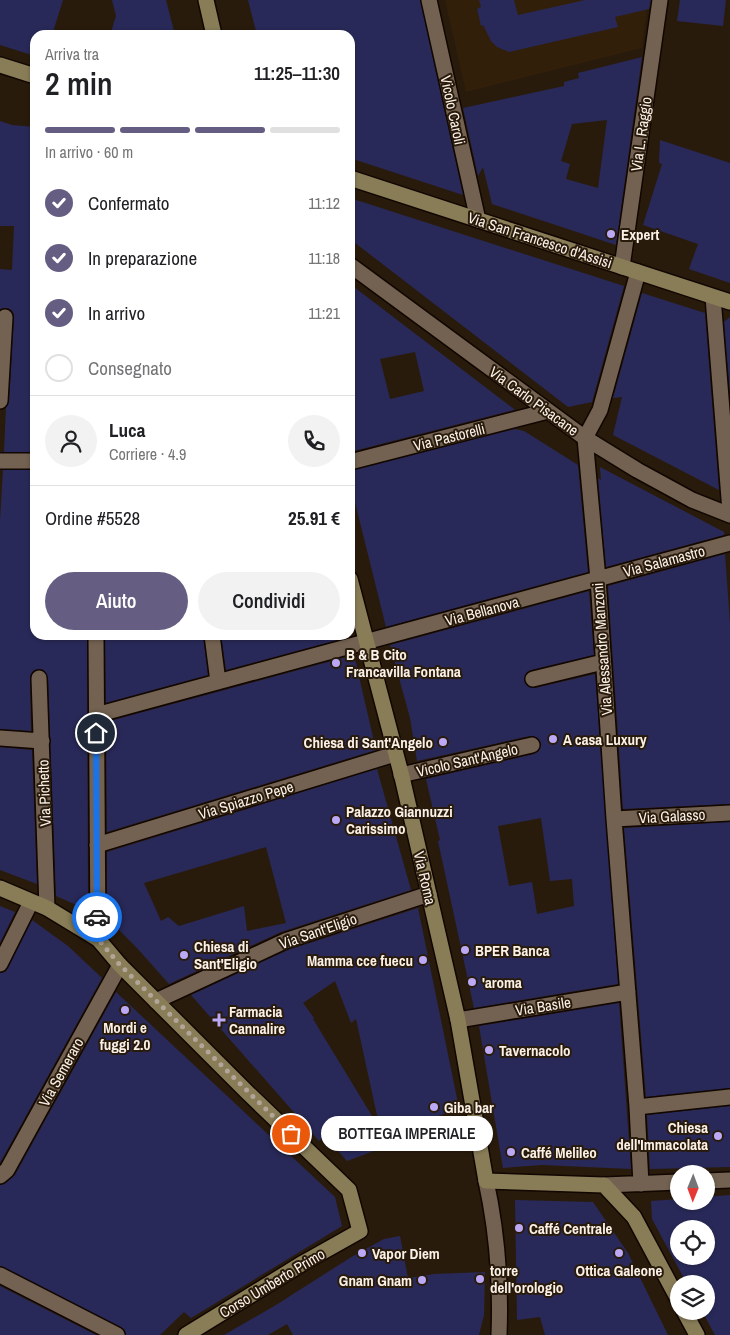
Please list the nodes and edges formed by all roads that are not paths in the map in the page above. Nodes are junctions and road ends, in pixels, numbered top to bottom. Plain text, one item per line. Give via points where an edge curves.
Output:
1 (206, 0) edge
2 (429, 0) edge
3 (660, 0) edge
4 (213, 30) edge
5 (0, 65) edge
6 (30, 74) edge
7 (355, 180) edge
8 (478, 220) junction
9 (622, 267) junction
10 (355, 269) edge
11 (638, 272) junction
12 (713, 297) junction
13 (730, 302) edge
14 (5, 317) dead end
15 (0, 402) edge
16 (548, 412) junction
17 (585, 438) junction
18 (0, 461) edge
19 (30, 461) edge
20 (355, 461) edge
21 (730, 511) edge
22 (730, 516) edge
23 (730, 543) edge
24 (598, 579) junction
25 (355, 599) edge
26 (96, 640) edge
27 (213, 640) edge
28 (366, 642) junction
29 (603, 662) junction
30 (39, 678) dead end
31 (533, 679) dead end
32 (218, 682) junction
33 (96, 715) junction
34 (0, 738) edge
35 (42, 741) junction
36 (532, 745) dead end
37 (396, 754) junction
38 (401, 775) junction
39 (730, 813) edge
40 (614, 819) junction
41 (97, 845) junction
42 (0, 888) edge
43 (429, 894) junction
44 (31, 902) junction
45 (48, 908) junction
46 (98, 939) junction
47 (0, 964) edge
48 (120, 965) junction
49 (628, 992) junction
50 (156, 1001) junction
51 (458, 1020) junction
52 (730, 1097) edge
53 (637, 1107) junction
54 (0, 1176) edge
55 (730, 1180) edge
56 (486, 1181) junction
57 (715, 1181) edge
58 (670, 1182) edge
59 (641, 1184) junction
60 (604, 1185) junction
61 (0, 1276) edge
62 (670, 1284) edge
63 (689, 1320) edge
64 (117, 1335) edge
65 (186, 1335) edge
66 (499, 1335) edge
67 (697, 1335) edge

1 - 4 street
2 - 8 street, Vicolo Caroli
3 - 9 street, Via L. Raggio
5 - 6 street
7 - 8 street, Via San Francesco d'Assisi
8 - 9 street, Via San Francesco d'Assisi
9 - 11 street, Via San Francesco d'Assisi
10 - 16 street, Via Carlo Pisacane
11 - 12 street, Via San Francesco d'Assisi
11 - 17 street via 600,410
12 - 13 street, Via San Francesco d'Assisi
12 - 21 street
14 - 15 street
16 - 17 street, Via Carlo Pisacane
16 - 20 street, Via Pastorelli
17 - 22 street, Via Carlo Pisacane via 692,500
17 - 24 street, Via Alessandro Manzoni
18 - 19 street
23 - 24 street, Via Salamastro
24 - 28 street, Via Bellanova
24 - 29 street, Via Alessandro Manzoni
25 - 28 street, Via Roma
26 - 33 street
27 - 32 street
28 - 32 street, Via Bellanova
28 - 37 street, Via Roma
29 - 31 street
29 - 40 street, Via Alessandro Manzoni
30 - 35 street, Via Pichetto
32 - 33 street, Via Bellanova
33 - 41 street
34 - 35 street
35 - 45 street, Via Pichetto
36 - 38 street, Vicolo Sant'Angelo
37 - 38 street, Via Roma
37 - 41 street, Via Spiazzo Pepe
38 - 43 street, Via Roma
39 - 40 street, Via Galasso
40 - 49 street, Via Alessandro Manzoni
41 - 46 street
42 - 44 street
43 - 50 street, Via Sant'Eligio via 285,941
43 - 51 street, Via Roma
44 - 45 street
44 - 47 street
45 - 46 street
46 - 48 street
48 - 50 street
48 - 54 street, Via Semeraro via 7,1170
49 - 51 street, Via Basile
49 - 53 street, Via Alessandro Manzoni
50 - 65 street, Corso Umberto Primo via 348,1190 360,1231
51 - 56 street, Via Roma
52 - 53 street
53 - 59 street, Via Alessandro Manzoni
55 - 57 street
56 - 60 street
56 - 66 street via 499,1273
58 - 59 street
59 - 60 street
60 - 62 street via 634,1217
61 - 64 street
63 - 67 street

